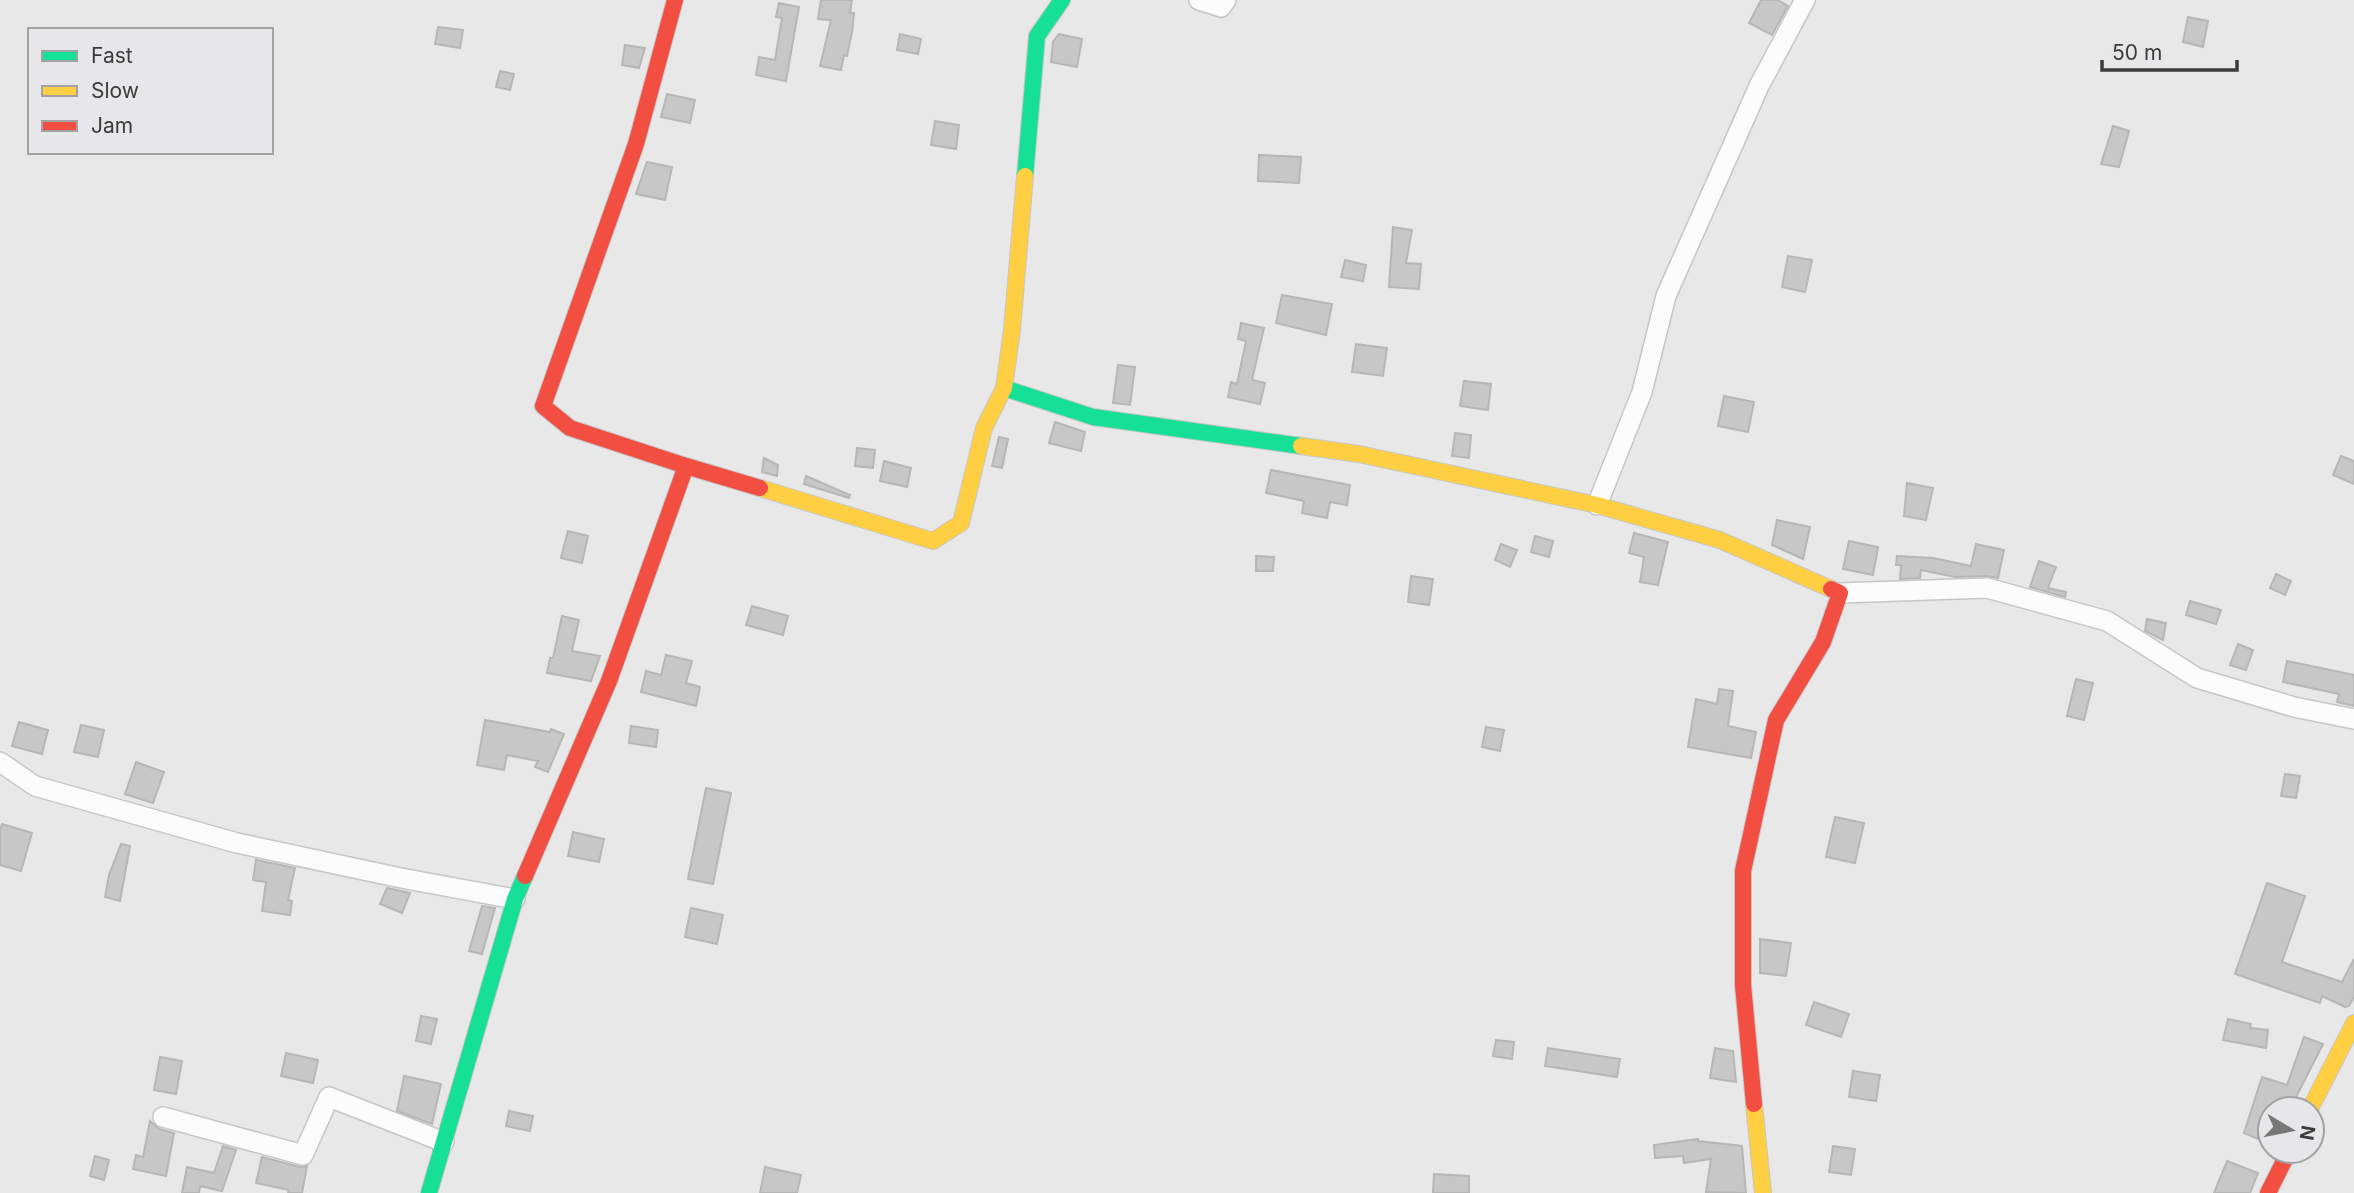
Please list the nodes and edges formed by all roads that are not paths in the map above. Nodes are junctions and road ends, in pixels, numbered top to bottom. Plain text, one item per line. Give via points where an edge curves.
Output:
1 (675, 0) edge
2 (1062, 0) edge
3 (1199, 0) edge
4 (1226, 0) edge
5 (1805, 0) edge
6 (1004, 388) junction
7 (686, 466) junction
8 (1597, 505) junction
9 (1840, 593) junction
10 (2354, 719) edge
11 (0, 762) edge
12 (515, 899) junction
13 (2354, 1023) edge
14 (2317, 1095) edge
15 (163, 1117) dead end
16 (444, 1142) junction
17 (2282, 1165) edge
18 (429, 1193) edge
19 (1763, 1193) edge
20 (2267, 1193) edge

1 - 7 street via 636,144 543,406 570,428
2 - 6 street via 1037,36
3 - 4 street via 1221,7
5 - 8 street via 1759,86 1666,296 1642,392
6 - 7 street via 984,428 961,523 933,541
6 - 8 street via 1093,417 1359,454
7 - 12 street via 609,681
8 - 9 street via 1720,540
9 - 10 street via 1987,588 2107,621 2197,678 2294,707
9 - 19 street via 1823,642 1776,720 1743,871 1744,985
11 - 12 street via 35,786 237,844
12 - 16 street
13 - 14 street
15 - 16 street via 303,1155 329,1097
16 - 18 street
17 - 20 street

